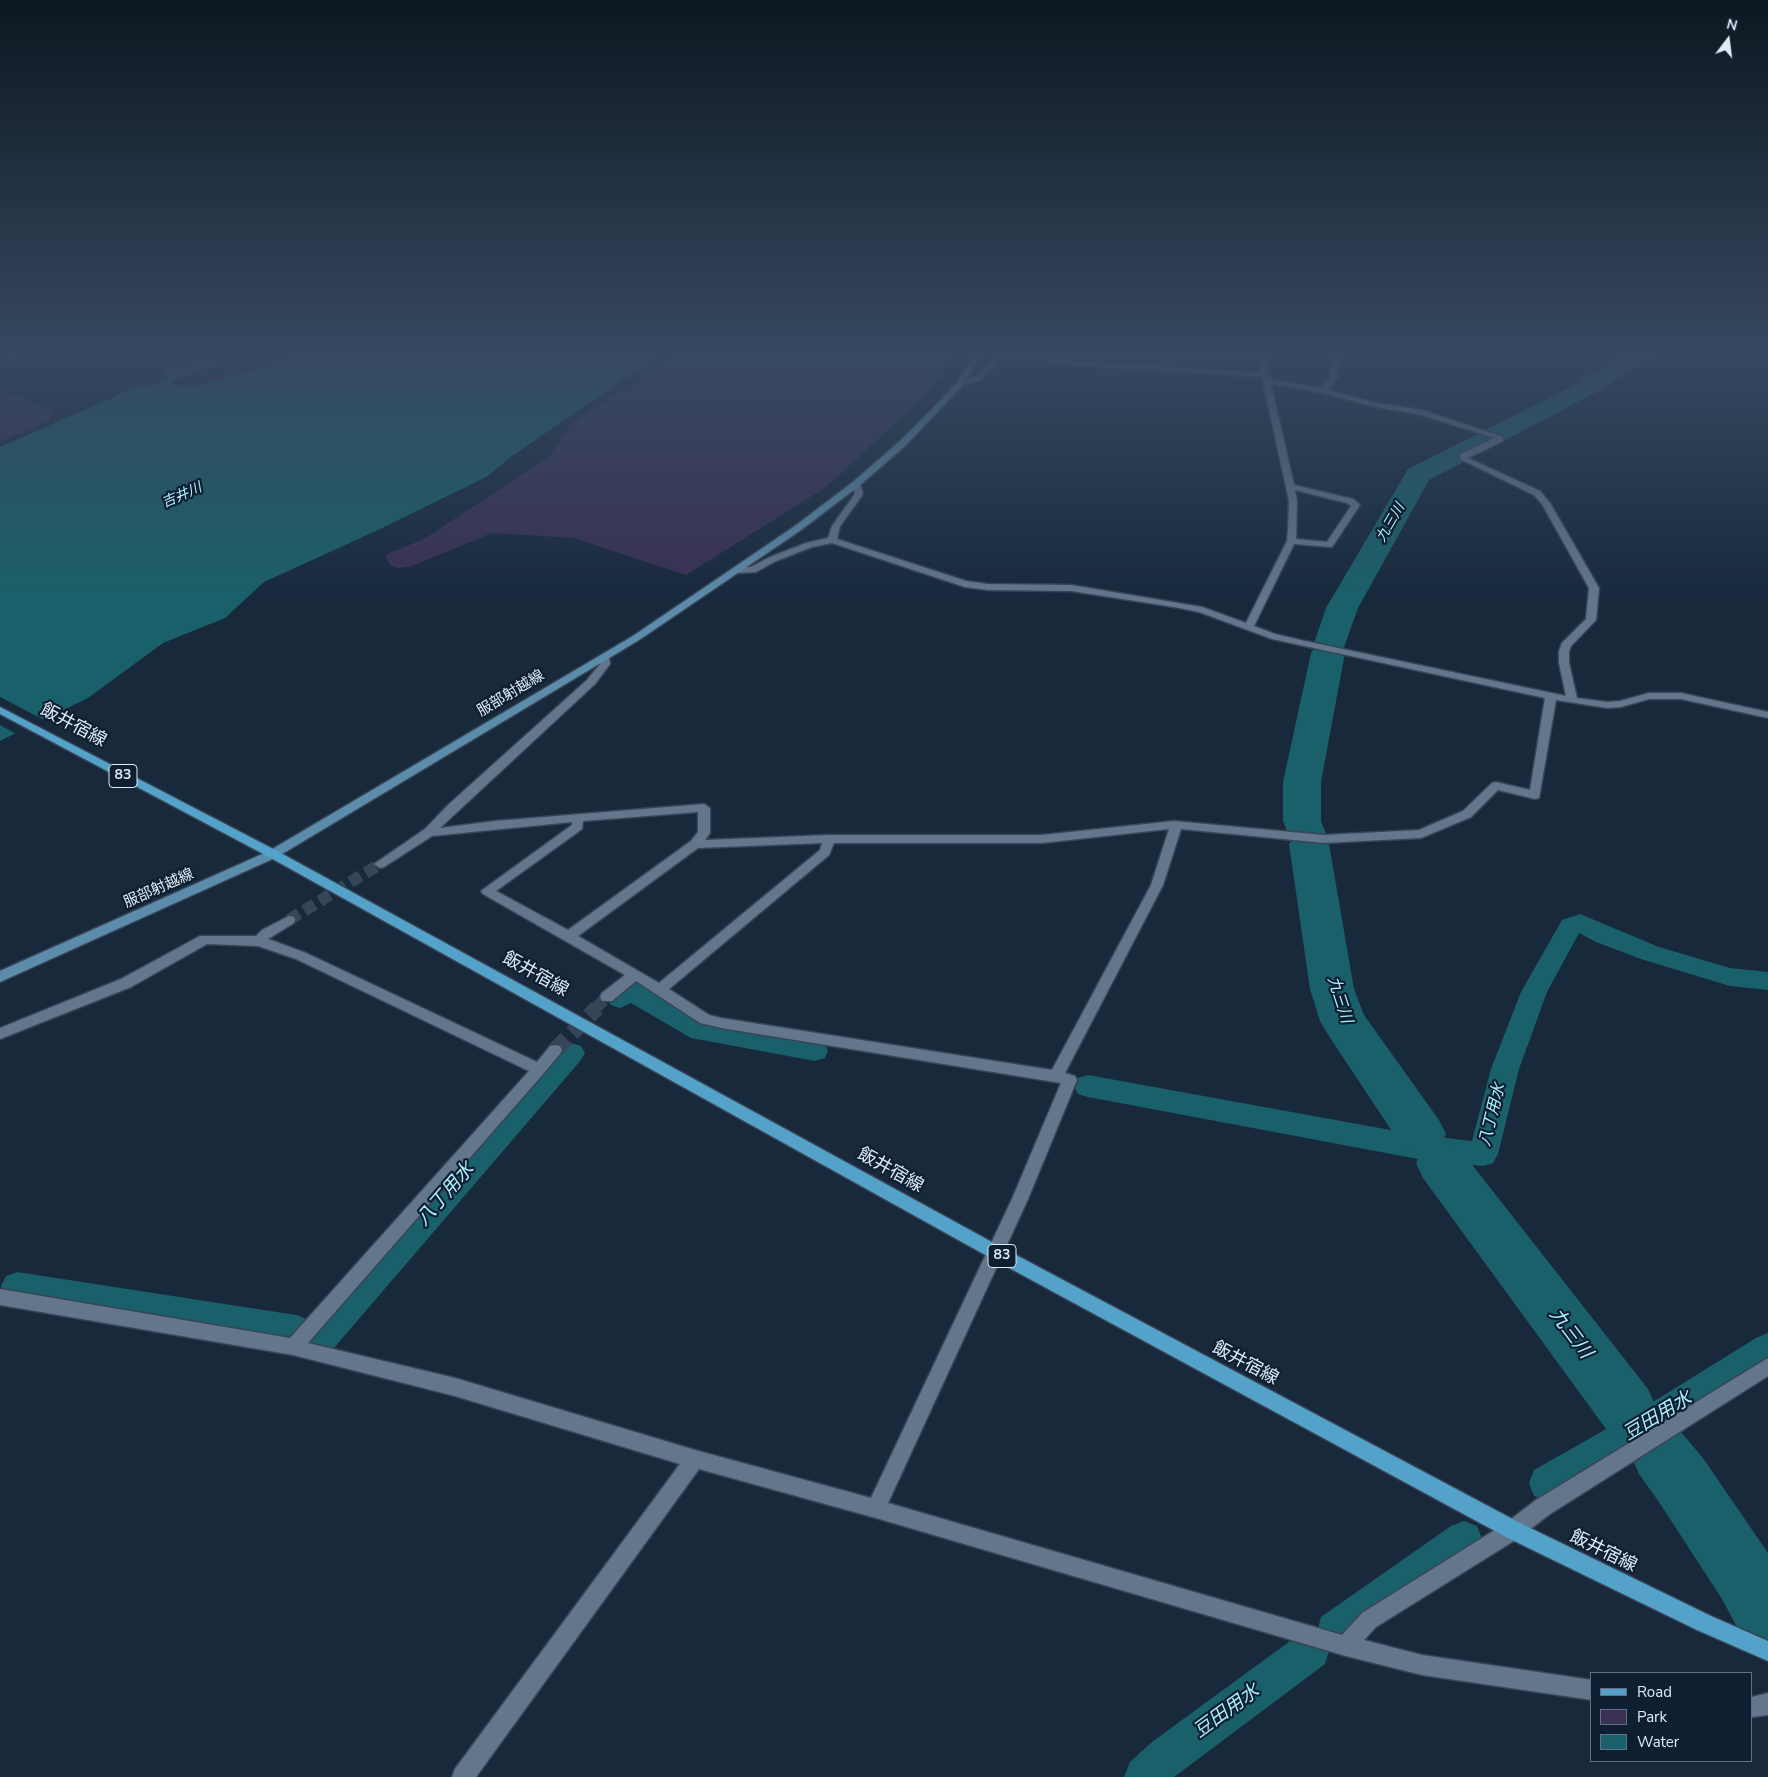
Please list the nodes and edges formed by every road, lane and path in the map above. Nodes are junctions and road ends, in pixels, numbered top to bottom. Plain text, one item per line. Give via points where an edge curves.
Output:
1 (910, 435) edge
2 (1279, 435) edge
3 (1488, 435) edge
4 (856, 484) junction
5 (1290, 487) junction
6 (832, 540) junction
7 (1291, 541) junction
8 (738, 570) junction
9 (1249, 627) junction
10 (604, 657) junction
11 (1551, 695) junction
12 (1572, 700) junction
13 (0, 710) edge
14 (1768, 715) edge
15 (577, 818) junction
16 (1174, 825) junction
17 (429, 832) junction
18 (829, 839) junction
19 (695, 844) junction
20 (273, 854) junction
21 (380, 864) tunnel mouth
22 (289, 920) tunnel mouth
23 (569, 936) junction
24 (259, 942) junction
25 (635, 974) junction
26 (0, 977) edge
27 (660, 989) junction
28 (607, 997) tunnel mouth
29 (0, 1034) edge
30 (555, 1050) tunnel mouth
31 (539, 1069) junction
32 (1056, 1076) junction
33 (995, 1252) junction
34 (0, 1297) edge
35 (293, 1347) junction
36 (1768, 1366) edge
37 (696, 1459) junction
38 (876, 1509) junction
39 (1513, 1530) junction
40 (1346, 1646) junction
41 (1768, 1651) edge
42 (1590, 1690) edge
43 (1768, 1704) edge
44 (1753, 1707) edge
45 (463, 1777) edge

1 - 4 main road, 服部射越線
2 - 5 street
3 - 12 street via 1500,439 1463,456 1464,459 1537,493 1546,503 1594,588 1591,620 1572,638 1564,651
4 - 6 street via 859,494 836,526
4 - 8 main road, 服部射越線
5 - 7 street via 1293,501
5 - 7 street via 1350,500 1356,505 1329,546
6 - 8 street via 809,545 753,570
6 - 9 street via 965,584 1071,588 1116,594 1202,610
7 - 9 street
8 - 10 main road, 服部射越線
9 - 11 street via 1304,644
10 - 17 street via 605,664 590,682
10 - 20 main road, 服部射越線
11 - 12 street
11 - 16 street via 1535,795 1496,786 1467,814 1421,834 1324,839
12 - 14 street via 1606,705 1649,696 1681,696
13 - 20 main road, 飯井宿線 / 83
15 - 17 street
15 - 19 street via 704,808 704,832
15 - 23 street via 578,826 488,890
16 - 18 street via 1042,838
16 - 32 street via 1175,832 1157,885
17 - 21 street
18 - 19 street
18 - 27 street via 825,852
19 - 23 street
20 - 26 main road, 服部射越線
20 - 33 main road, 飯井宿線 / 83
22 - 24 street via 267,933
23 - 25 street
24 - 29 street via 205,939 126,983
24 - 31 street via 301,956
25 - 27 street
25 - 28 street
27 - 32 street via 705,1019 721,1024
30 - 31 street
31 - 35 street
32 - 33 street via 1070,1080
33 - 38 street
33 - 39 main road, 飯井宿線 / 83
34 - 35 street
35 - 37 street via 455,1387
36 - 39 street via 1543,1507
37 - 38 street
37 - 45 street
38 - 40 street
39 - 40 street via 1369,1620
39 - 41 main road, 飯井宿線 / 83
40 - 42 street via 1422,1665
43 - 44 street

